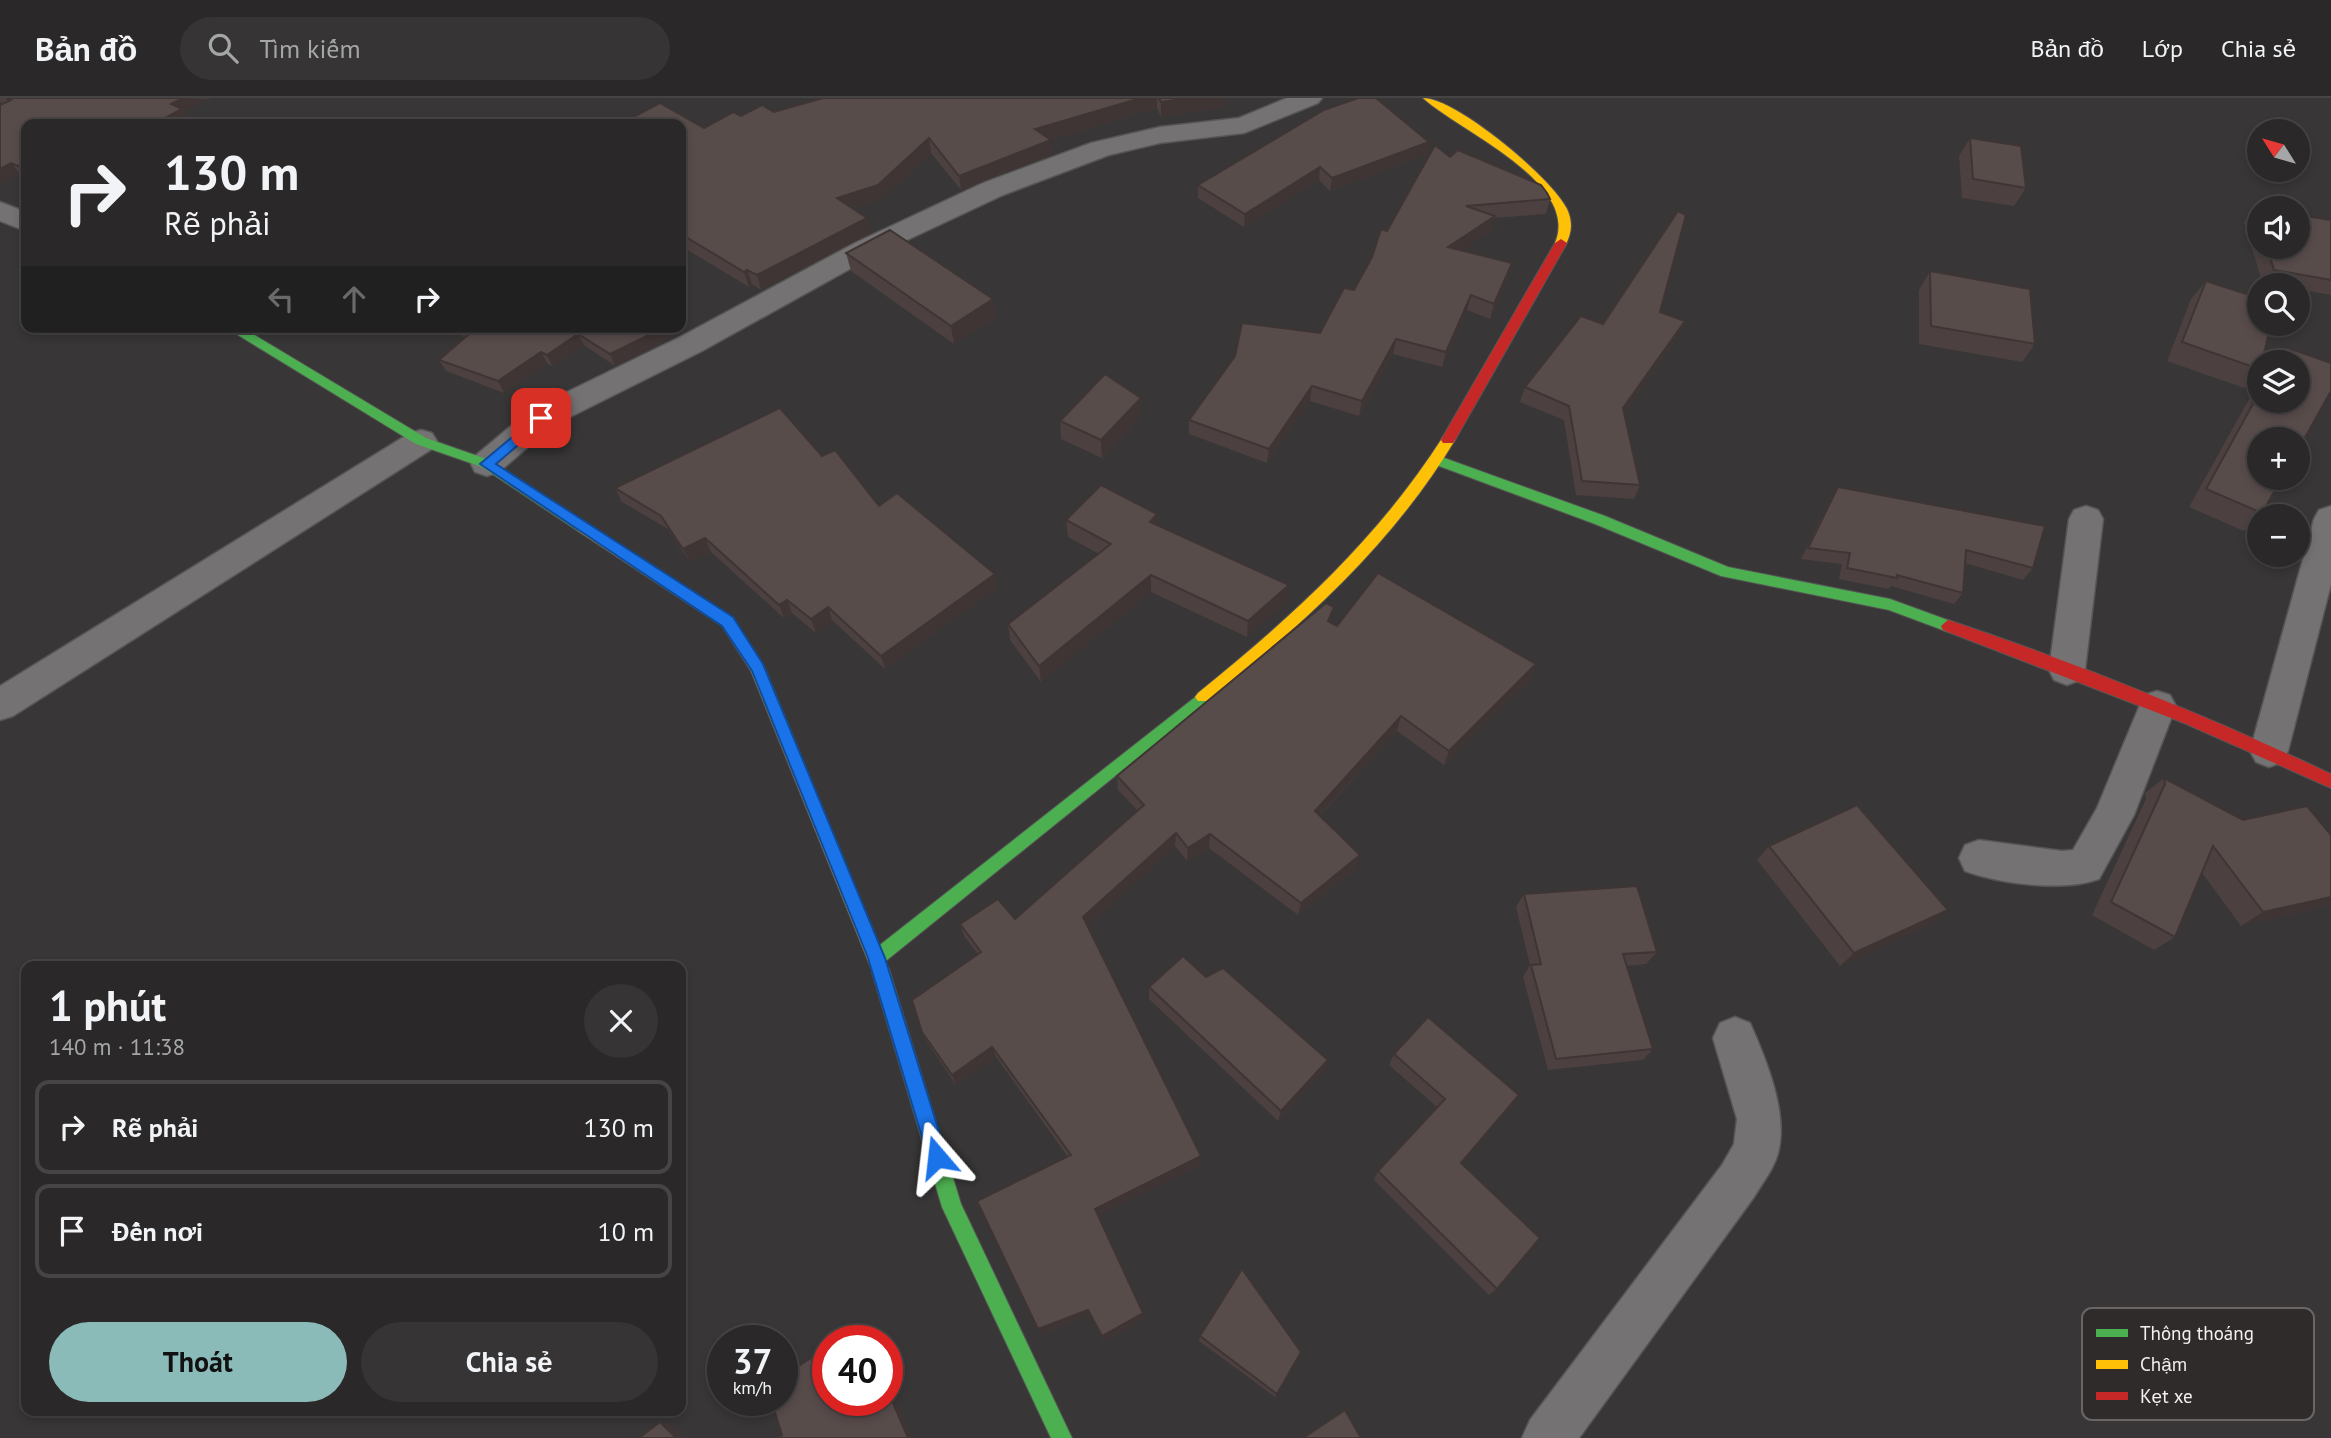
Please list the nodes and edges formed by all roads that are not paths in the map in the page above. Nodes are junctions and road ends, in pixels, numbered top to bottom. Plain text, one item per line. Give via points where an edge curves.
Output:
1 (1310, 98) edge
2 (1429, 98) edge
3 (0, 211) edge
4 (21, 220) edge
5 (241, 333) edge
6 (421, 441) junction
7 (1436, 460) junction
8 (487, 464) junction
9 (2086, 519) dead end
10 (2331, 519) edge
11 (2067, 670) junction
12 (0, 705) edge
13 (2157, 706) junction
14 (2269, 751) junction
15 (2331, 781) edge
16 (1979, 858) dead end
17 (877, 958) junction
18 (1735, 1038) dead end
19 (1062, 1438) edge
20 (1548, 1438) edge

1 - 8 street via 1244,125 1160,135 1100,149 993,189 865,249 691,344 541,418
2 - 7 street via 1538,179 1559,204 1566,228 1559,248
3 - 4 street
5 - 6 street
6 - 8 street
6 - 12 street
7 - 11 street via 1726,572 1890,605
7 - 17 street via 1370,546 1297,618
8 - 17 street via 727,622 758,668
9 - 11 street
10 - 14 street
11 - 13 street
13 - 14 street
13 - 16 street via 2114,816 2084,866 2062,869
14 - 15 street
17 - 19 street via 952,1207
18 - 20 street via 1760,1119 1756,1151

